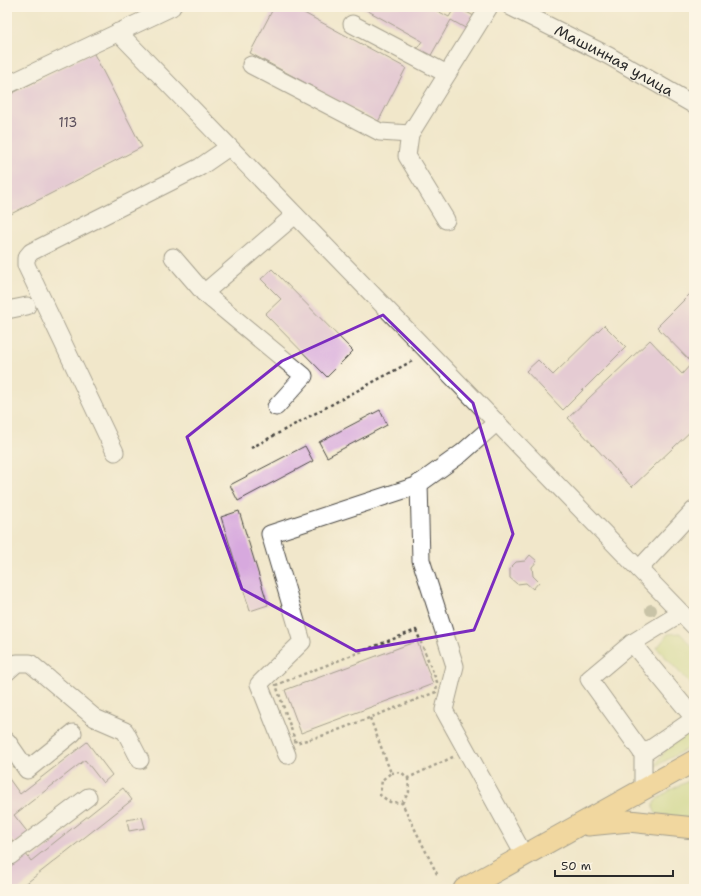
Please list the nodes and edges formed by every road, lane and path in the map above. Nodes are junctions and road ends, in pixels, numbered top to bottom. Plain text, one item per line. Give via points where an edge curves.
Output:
1 (172, 7) edge
2 (489, 7) edge
3 (511, 7) edge
4 (352, 24) dead end
5 (118, 32) junction
6 (251, 64) dead end
7 (447, 74) junction
8 (7, 85) edge
9 (694, 105) edge
10 (410, 134) junction
11 (229, 147) junction
12 (295, 215) junction
13 (446, 220) dead end
14 (173, 257) dead end
15 (204, 293) junction
16 (27, 306) dead end
17 (7, 310) edge
18 (429, 352) junction
19 (276, 407) dead end
20 (496, 422) junction
21 (250, 448) dead end
22 (115, 452) dead end
23 (419, 483) junction
24 (694, 510) edge
25 (639, 569) junction
26 (681, 613) junction
27 (694, 626) edge
28 (632, 643) junction
29 (7, 672) edge
30 (370, 718) junction
31 (694, 719) edge
32 (73, 733) dead end
33 (7, 741) edge
34 (467, 751) junction
35 (643, 754) junction
36 (287, 755) dead end
37 (140, 760) dead end
38 (694, 761) edge
39 (391, 773) junction
40 (408, 778) junction
41 (643, 791) junction
42 (88, 797) dead end
43 (402, 803) junction
44 (579, 826) junction
45 (694, 828) edge
46 (7, 853) edge
47 (524, 855) junction
48 (438, 876) dead end
49 (464, 889) edge

1 - 5 street
2 - 7 street
3 - 9 street, Машинная улица via 609,56
4 - 7 street
5 - 8 street
5 - 11 street
6 - 10 street via 380,132
7 - 10 street
10 - 13 street via 407,156
11 - 12 street
11 - 22 street via 200,167 30,252 26,258 26,265
12 - 15 street
12 - 18 street
14 - 15 street
15 - 19 street via 304,376
16 - 17 street
18 - 20 street
18 - 21 path
20 - 23 street via 462,453
20 - 25 street
23 - 34 street via 421,560 455,666 444,710
23 - 36 street via 270,534 302,642 258,684
24 - 25 street
25 - 26 street
26 - 27 street
26 - 28 street
28 - 31 street
28 - 35 street via 589,679
29 - 37 street via 17,663 30,663 95,718 125,731
30 - 30 path via 436,692 436,682 416,630 276,685 296,743
30 - 39 path
31 - 35 street
32 - 33 street via 27,770
34 - 40 path
34 - 47 street
35 - 41 street
38 - 41 main road
39 - 40 path via 401,772
39 - 43 path via 382,780 380,795 390,802
40 - 43 path via 409,792
41 - 44 main road
42 - 46 street via 10,856
43 - 48 path
44 - 45 main road via 629,821
44 - 47 main road
47 - 49 main road

